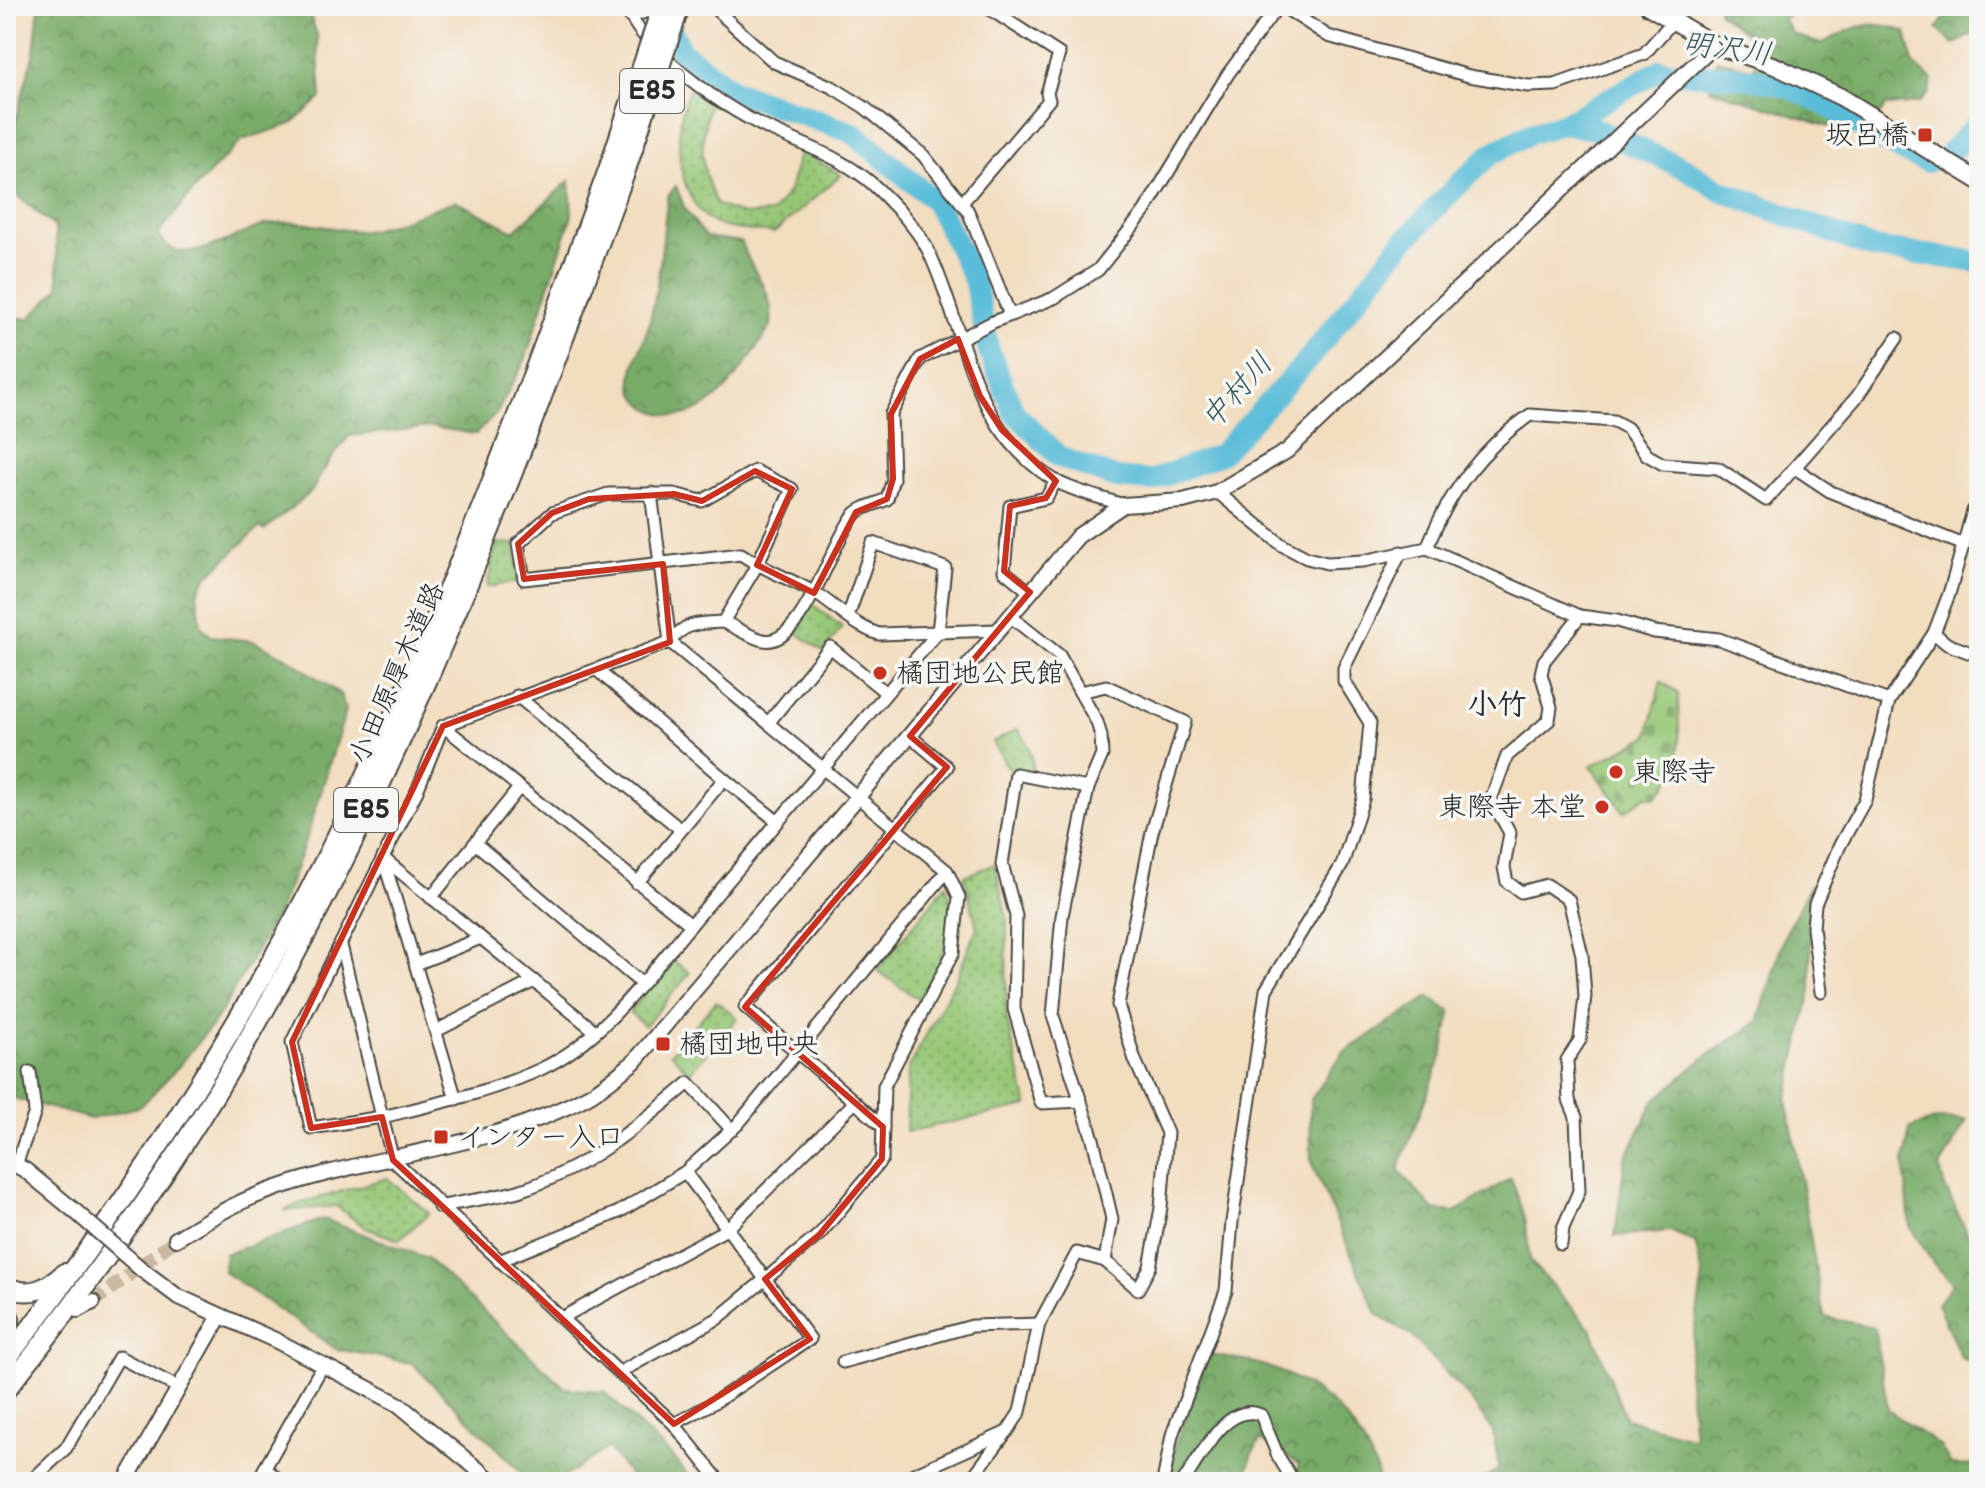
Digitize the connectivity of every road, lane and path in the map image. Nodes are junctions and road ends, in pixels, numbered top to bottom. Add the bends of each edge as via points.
1 (663, 6) edge
2 (680, 6) edge
3 (712, 6) edge
4 (985, 6) edge
5 (1280, 6) edge
6 (1648, 6) edge
7 (629, 12) edge
8 (1673, 21) junction
9 (1715, 45) junction
10 (616, 172) junction
11 (1979, 181) edge
12 (962, 203) junction
13 (1010, 315) junction
14 (1897, 338) dead end
15 (958, 339) junction
16 (1795, 468) junction
17 (1056, 481) junction
18 (1217, 492) junction
19 (651, 493) junction
20 (1979, 504) edge
21 (1123, 505) junction
22 (1964, 545) junction
23 (1427, 548) junction
24 (1401, 552) junction
25 (663, 564) junction
26 (757, 565) junction
27 (1030, 592) junction
28 (814, 593) junction
29 (1010, 616) junction
30 (1580, 616) junction
31 (848, 617) junction
32 (723, 622) junction
33 (998, 630) junction
34 (938, 632) junction
35 (1934, 633) junction
36 (670, 642) junction
37 (1979, 656) edge
38 (597, 670) junction
39 (885, 692) junction
40 (1080, 692) junction
41 (517, 696) junction
42 (1889, 701) junction
43 (769, 722) junction
44 (443, 726) junction
45 (910, 736) junction
46 (822, 766) junction
47 (724, 779) junction
48 (519, 788) junction
49 (1088, 788) junction
50 (858, 798) junction
51 (777, 821) junction
52 (896, 828) junction
53 (680, 829) junction
54 (475, 843) junction
55 (383, 858) junction
56 (947, 871) junction
57 (637, 883) junction
58 (431, 898) junction
59 (691, 925) junction
60 (481, 938) junction
61 (341, 945) junction
62 (416, 964) junction
63 (534, 981) junction
64 (642, 984) junction
65 (1821, 992) dead end
66 (436, 1031) junction
67 (595, 1031) junction
68 (797, 1051) junction
69 (30, 1072) dead end
70 (456, 1099) junction
71 (1081, 1101) junction
72 (855, 1102) junction
73 (382, 1117) junction
74 (883, 1127) junction
75 (732, 1130) junction
76 (393, 1160) junction
77 (11, 1163) edge
78 (685, 1172) junction
79 (439, 1207) junction
80 (727, 1229) junction
81 (176, 1239) tunnel mouth
82 (1561, 1244) dead end
83 (94, 1246) junction
84 (499, 1261) junction
85 (1105, 1261) junction
86 (765, 1279) junction
87 (6, 1286) edge
88 (93, 1302) tunnel mouth
89 (6, 1309) edge
90 (78, 1310) dead end
91 (220, 1316) junction
92 (563, 1317) junction
93 (1039, 1324) junction
94 (6, 1344) edge
95 (6, 1360) edge
96 (843, 1362) dead end
97 (323, 1365) junction
98 (620, 1372) junction
99 (179, 1388) junction
100 (6, 1390) edge
101 (674, 1424) junction
102 (1007, 1432) junction
103 (265, 1468) junction
104 (30, 1482) edge
105 (125, 1482) edge
106 (257, 1482) edge
107 (281, 1482) edge
108 (493, 1482) edge
109 (720, 1482) edge
110 (896, 1482) edge
111 (969, 1482) edge
112 (1163, 1482) edge
113 (1183, 1482) edge
114 (1294, 1482) edge

1 - 7 street
1 - 10 highway, 小田原厚木道路 / E85, bridge
2 - 10 highway, 小田原厚木道路 / E85, bridge
3 - 12 street via 774,62 864,107 923,155
4 - 12 street via 1059,54 1049,100
5 - 8 street via 1328,36 1469,76 1528,86 1555,85 1644,54
5 - 13 street via 1228,74 1144,212 1098,270 1054,298
6 - 8 main road
7 - 15 street via 646,38 688,79 762,125 843,161 875,186 927,248
8 - 9 main road
9 - 11 main road via 1841,97
9 - 18 street via 1311,431 1262,469
10 - 83 highway, 小田原厚木道路 / E85 via 459,558 337,832 227,1038
10 - 100 highway, 小田原厚木道路 / E85 via 474,569 353,838 306,931 177,1154
12 - 13 street
13 - 15 street
14 - 16 street via 1856,398
15 - 17 street via 980,396 1002,430
15 - 28 street via 920,359 891,414 893,479 887,499 856,512 836,541
16 - 22 street via 1831,492
16 - 23 street via 1766,500 1718,468 1663,464 1614,421 1530,415 1471,466 1440,515
17 - 21 street
17 - 27 street via 1046,498 1010,506 1004,571
18 - 21 street via 1183,501
18 - 24 street via 1282,545 1307,558 1363,561
19 - 25 street
19 - 25 street via 608,494 552,513 518,544 524,579
19 - 26 street via 702,501 755,471 792,489
20 - 22 street
21 - 27 street via 1078,536
22 - 35 street
23 - 24 street
23 - 30 street
24 - 112 street via 1344,668 1344,681 1370,723 1363,799 1342,865 1266,990 1226,1291 1172,1435
25 - 26 street via 741,554
25 - 36 street
26 - 28 street
26 - 32 street
27 - 29 street
28 - 31 street
28 - 32 street via 782,638 764,641
29 - 33 street
29 - 40 street via 1059,655
30 - 42 street via 1719,639
30 - 82 street via 1544,661 1541,674 1551,707 1549,720 1507,756 1491,799 1510,833 1507,882 1521,892 1547,885 1569,900 1582,955 1580,1040 1567,1060 1579,1191
31 - 34 street via 879,634
31 - 34 street via 873,543 945,568
32 - 36 street via 693,623
33 - 34 street
33 - 45 street
34 - 39 street
35 - 37 street
35 - 42 street
36 - 38 street
36 - 43 street
38 - 41 street
38 - 47 street
39 - 43 street via 830,647
39 - 46 street
40 - 49 street via 1101,736 1102,755
40 - 85 street via 1106,686 1185,722 1152,832 1118,1005 1167,1133 1161,1208 1150,1267 1138,1289
41 - 44 street
41 - 53 street
42 - 65 street via 1865,800 1815,904
43 - 46 street
44 - 48 street
44 - 55 street
45 - 50 street
45 - 52 street via 947,767
46 - 50 street
46 - 51 street
47 - 51 street
47 - 53 street
48 - 54 street
48 - 57 street
49 - 71 street via 1062,916 1053,1016
49 - 71 street via 1016,774 1002,864 1016,916 1014,1009 1041,1103
50 - 52 street
50 - 76 street via 634,1062 592,1094 551,1114
51 - 59 street
52 - 56 street
52 - 68 street via 745,1007
53 - 57 street
54 - 58 street
54 - 64 street
55 - 58 street
55 - 61 street
55 - 62 street
56 - 68 street
56 - 74 street via 959,897 953,953 884,1086
57 - 59 street
58 - 60 street
59 - 64 street
60 - 62 street
60 - 63 street
61 - 73 street
61 - 73 street via 292,1042 311,1128
62 - 66 street
63 - 66 street
63 - 67 street
64 - 67 street
66 - 70 street
67 - 70 street via 542,1068
68 - 72 street
68 - 75 street
69 - 77 street via 35,1112
70 - 73 street
71 - 85 street via 1112,1219
72 - 74 street
72 - 80 street
73 - 76 street
74 - 86 street via 882,1159 820,1234
75 - 78 street
75 - 79 street via 689,1083 622,1140 566,1170 518,1191
76 - 79 street
76 - 81 street via 328,1172 260,1193
77 - 91 street, bridge via 177,1296
78 - 80 street
78 - 84 street via 619,1212
79 - 84 street
80 - 86 street
80 - 92 street
83 - 87 highway via 42,1290
83 - 95 highway, 小田原厚木道路 / E85
84 - 92 street
85 - 93 street via 1077,1253
86 - 98 street via 717,1319
86 - 101 street via 810,1339
88 - 90 street
89 - 94 highway
91 - 97 street
91 - 99 street
92 - 98 street
93 - 96 street via 972,1326
93 - 102 street via 1020,1412
97 - 103 street
97 - 108 street via 421,1420
98 - 101 street
99 - 104 street via 119,1357 66,1448
99 - 105 street
101 - 109 street
102 - 110 street
102 - 111 street
103 - 106 street
103 - 107 street
113 - 114 street via 1227,1422 1250,1410 1261,1415

